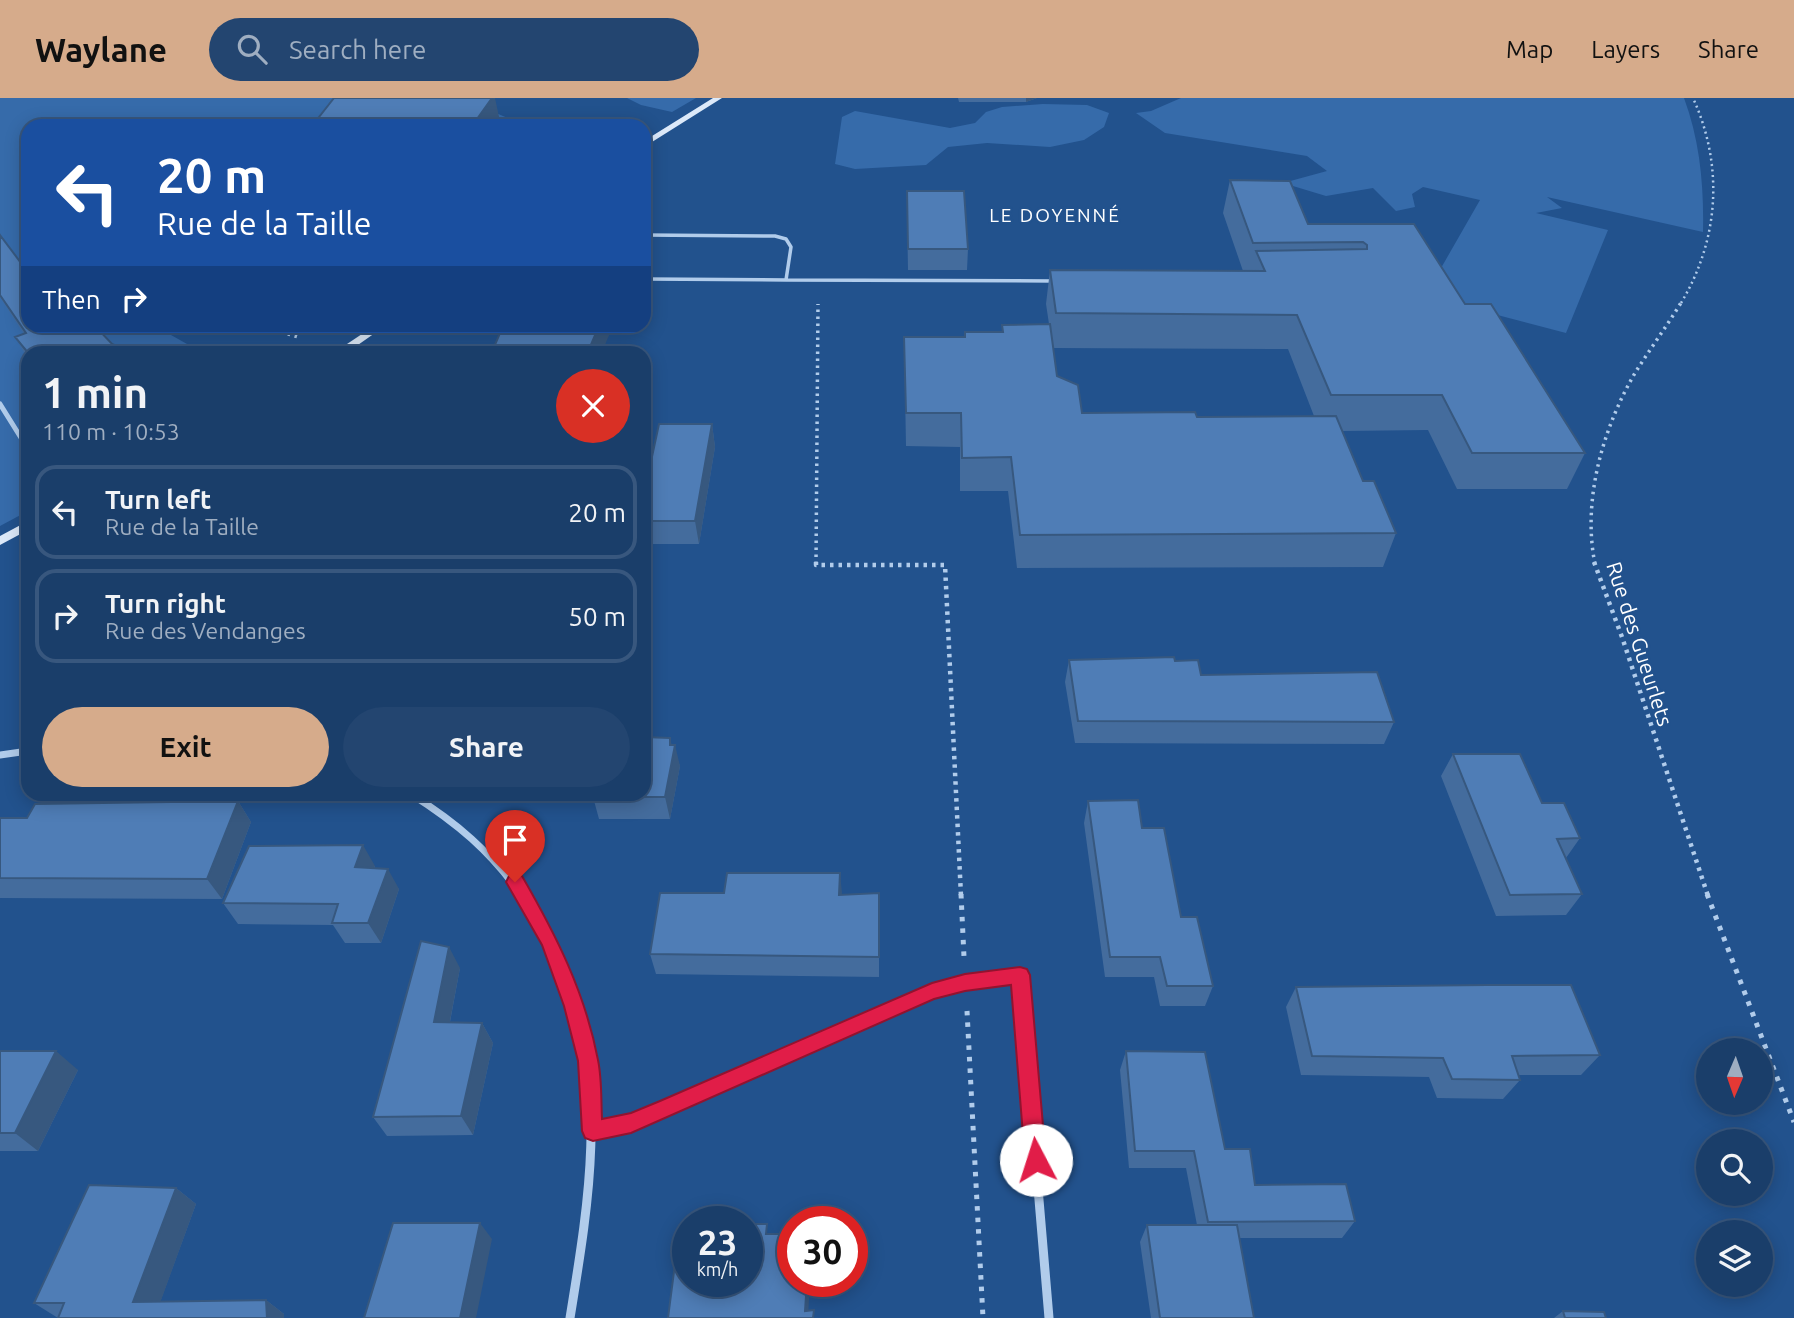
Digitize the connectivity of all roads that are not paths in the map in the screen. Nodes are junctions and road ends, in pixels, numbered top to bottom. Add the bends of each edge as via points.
1 (718, 98) edge
2 (651, 141) edge
3 (651, 236) edge
4 (651, 279) edge
5 (786, 280) junction
6 (1054, 281) edge
7 (370, 333) edge
8 (350, 346) edge
9 (0, 404) edge
10 (21, 438) edge
11 (21, 529) edge
12 (0, 541) edge
13 (21, 752) edge
14 (0, 755) edge
15 (421, 801) edge
16 (593, 1131) junction
17 (570, 1318) edge
18 (1049, 1318) edge

1 - 2 street
3 - 5 lane via 786,239 791,247
4 - 5 lane
5 - 6 lane
7 - 8 street
9 - 10 street
11 - 12 street
13 - 14 street
15 - 16 street via 472,835 515,882 550,943 574,1006 588,1061
16 - 17 street via 588,1212
16 - 18 street via 643,1118 909,1001 965,983 1020,975

